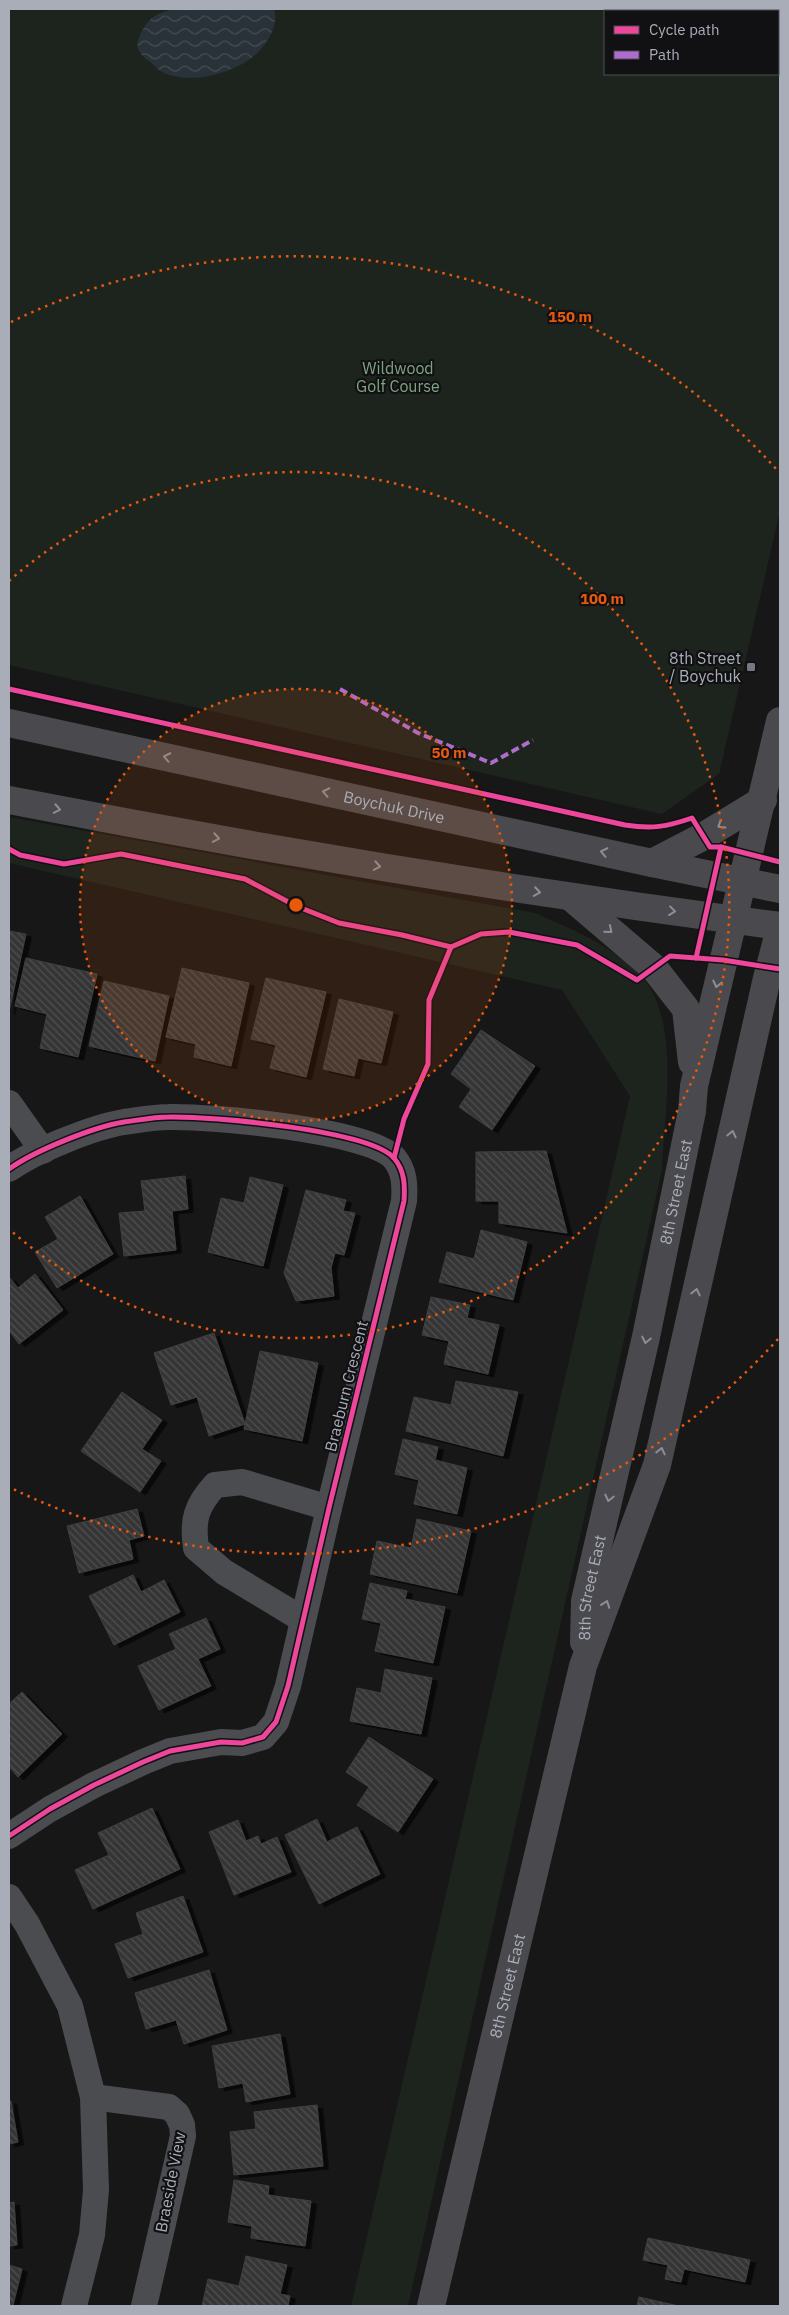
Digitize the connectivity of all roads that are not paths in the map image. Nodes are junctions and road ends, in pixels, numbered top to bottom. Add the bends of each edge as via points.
1 (780, 721) edge
2 (9, 723) edge
3 (9, 800) edge
4 (763, 800) junction
5 (652, 863) junction
6 (743, 882) junction
7 (780, 889) edge
8 (572, 898) junction
9 (732, 919) junction
10 (780, 928) edge
11 (694, 1086) junction
12 (9, 1103) edge
13 (43, 1151) junction
14 (9, 1169) edge
15 (329, 1508) junction
16 (302, 1619) junction
17 (583, 1666) junction
18 (9, 1836) edge
19 (9, 1896) edge
20 (93, 2097) junction
21 (74, 2306) edge
22 (144, 2306) edge
23 (431, 2306) edge

1 - 4 main road, 8th Street East
5 -> 2 main road, Boychuk Drive
3 -> 8 main road
4 -> 5 main road
4 - 6 main road, 8th Street East
5 - 6 main road, Boychuk Drive
6 - 7 main road, Boychuk Drive
6 - 9 main road, 8th Street East
8 -> 9 main road
8 -> 11 main road via 654,968 686,1009
9 - 10 main road
9 -> 11 main road, 8th Street East
17 -> 10 main road, 8th Street East via 657,1465
11 -> 17 main road, 8th Street East via 692,1111 646,1337 585,1601
12 - 13 street
13 - 14 street, Braeburn Crescent
13 - 15 street, Braeburn Crescent via 122,1122 169,1117 267,1123 372,1144 394,1158 405,1178 404,1201
15 - 16 street, Braeburn Crescent
15 - 16 street via 242,1482 215,1485 201,1501 193,1529 196,1548 224,1572
16 - 18 street, Braeburn Crescent via 288,1686 276,1722 263,1738 170,1751 94,1785
17 - 23 main road, 8th Street East
19 - 20 street via 70,2006
20 - 21 street via 96,2190 92,2236
20 - 22 street, Braeside View via 169,2107 182,2125 183,2136

